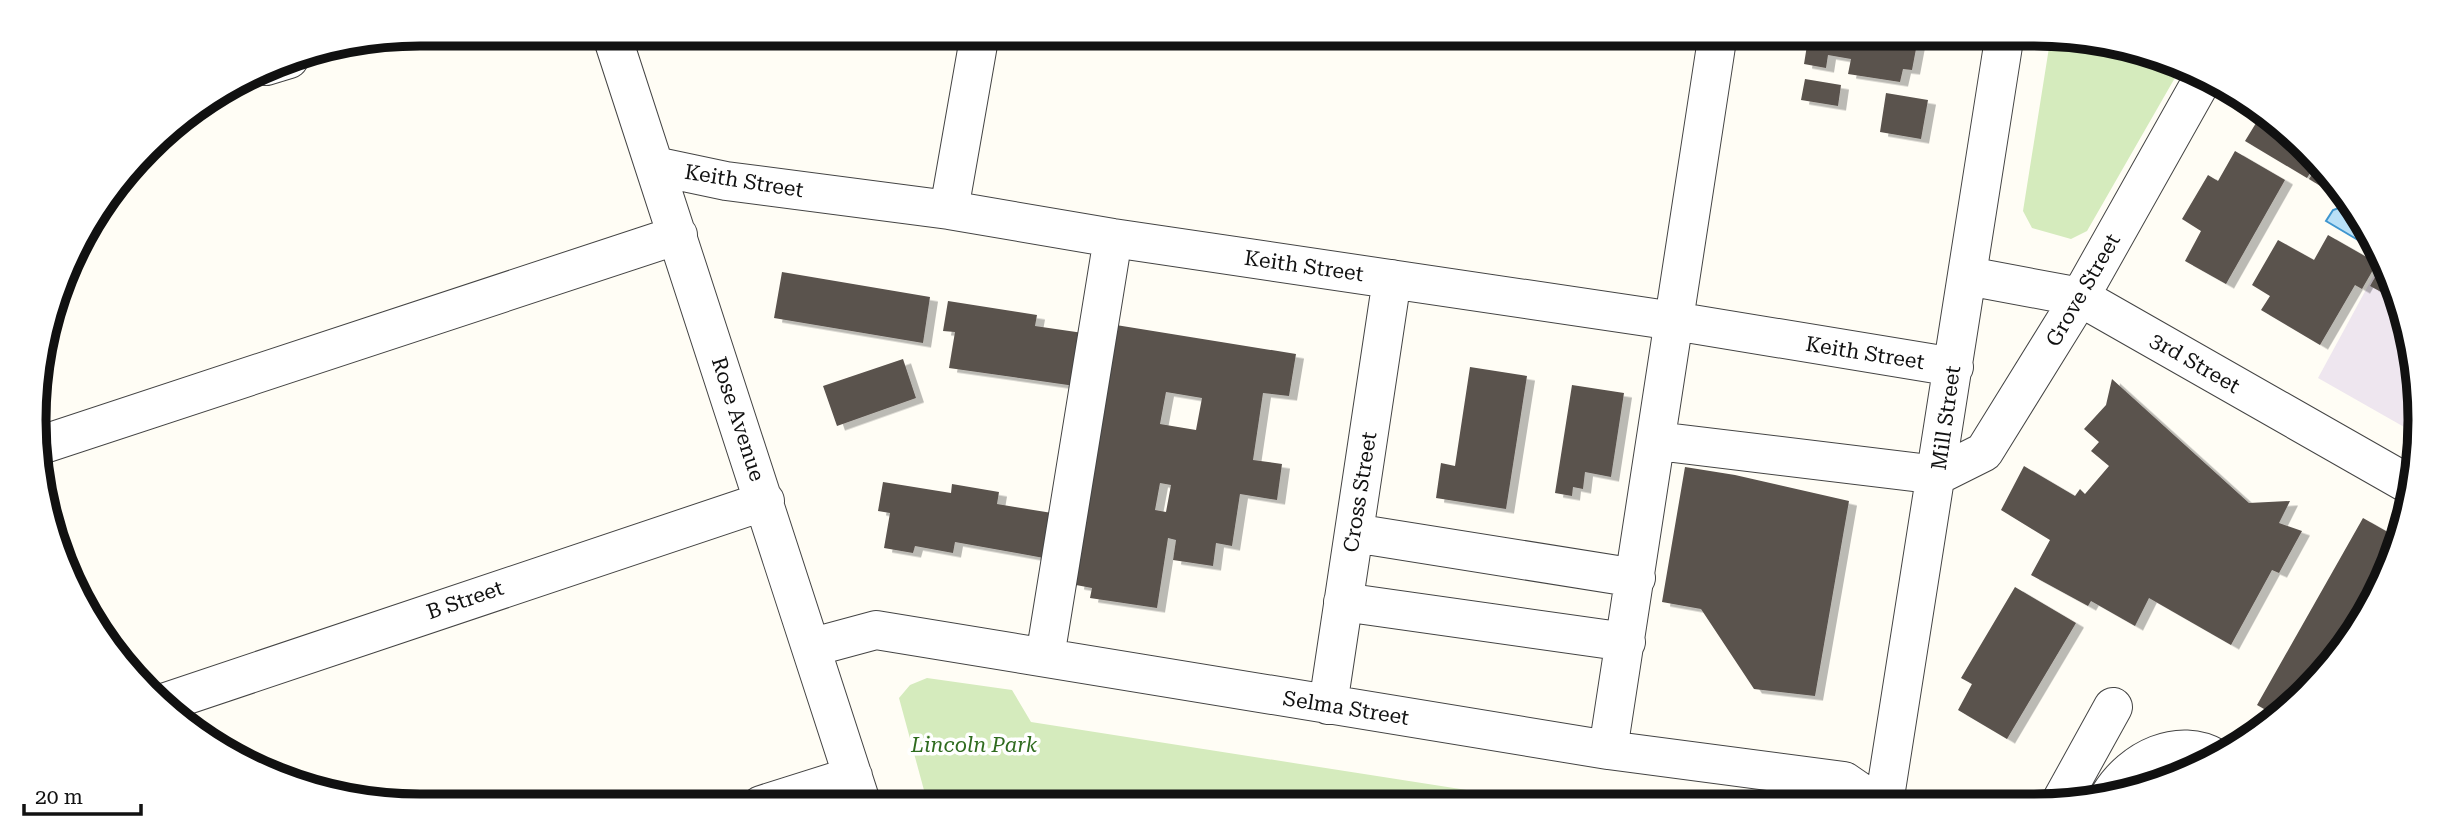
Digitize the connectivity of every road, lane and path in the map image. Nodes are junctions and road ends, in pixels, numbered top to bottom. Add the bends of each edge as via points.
1 (615, 46) edge
2 (978, 46) edge
3 (1716, 46) edge
4 (2003, 46) edge
5 (2200, 84) edge
6 (655, 166) junction
7 (949, 210) junction
8 (678, 235) junction
9 (1113, 238) junction
10 (1968, 276) junction
11 (1392, 279) junction
12 (2080, 297) junction
13 (1674, 321) junction
14 (1954, 367) junction
15 (1657, 441) junction
16 (46, 443) edge
17 (1938, 475) junction
18 (2403, 481) edge
19 (765, 501) junction
20 (1354, 533) junction
21 (1636, 578) junction
22 (1343, 602) junction
23 (1626, 642) junction
24 (813, 647) junction
25 (1045, 657) junction
26 (172, 700) edge
27 (1328, 705) junction
28 (2113, 707) dead end
29 (1608, 750) junction
30 (2205, 752) edge
31 (2119, 783) edge
32 (858, 790) edge
33 (2066, 792) edge
34 (832, 794) edge
35 (1863, 794) edge
36 (1885, 794) edge

1 - 6 street, Rose Avenue
2 - 7 street
3 - 13 street
4 - 10 street, Mill Street
5 - 12 street, Grove Street
6 - 7 street, Keith Street via 726,181
6 - 8 street, Rose Avenue
7 - 9 street, Keith Street
8 - 16 street
8 - 19 street, Rose Avenue
9 - 11 street, Keith Street
9 - 25 street
10 - 12 street, 3rd Street
10 - 14 street, Mill Street
11 - 13 street, Keith Street
11 - 20 street, Cross Street
12 - 17 street, Grove Street via 1984,452
12 - 18 street, 3rd Street
13 - 14 street, Keith Street
13 - 15 street
14 - 17 street, Mill Street
15 - 17 street
15 - 21 street
17 - 36 street, Mill Street
19 - 24 street, Rose Avenue
19 - 26 street, B Street
20 - 21 street
20 - 22 street, Cross Street
21 - 23 street
22 - 23 street
22 - 27 street, Cross Street
23 - 29 street
24 - 25 street, Selma Street via 876,630
24 - 32 street, Rose Avenue
25 - 27 street, Selma Street
27 - 29 street, Selma Street
28 - 33 street
29 - 35 street, Selma Street via 1844,781
30 - 31 street via 2194,747 2169,751 2141,764
32 - 34 street

